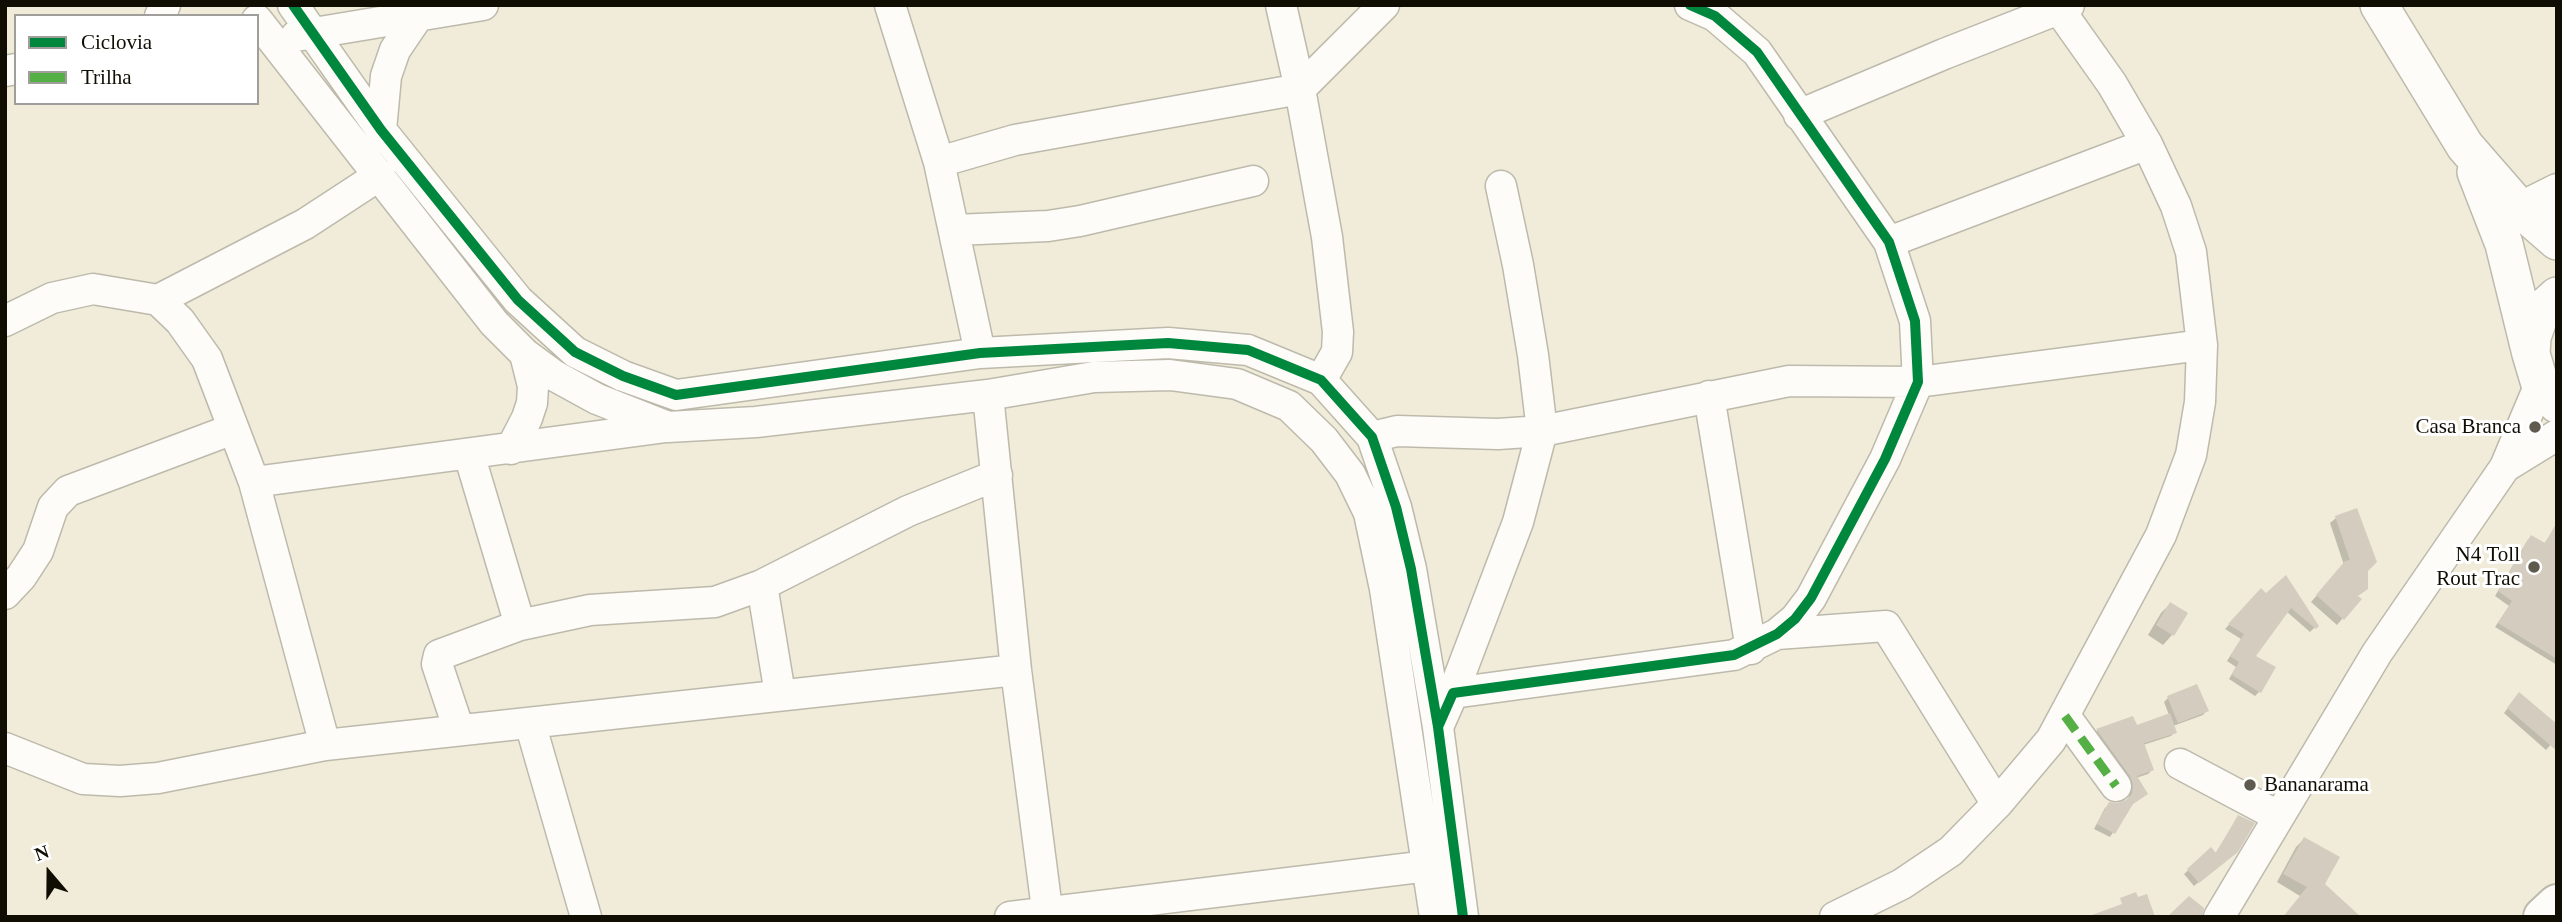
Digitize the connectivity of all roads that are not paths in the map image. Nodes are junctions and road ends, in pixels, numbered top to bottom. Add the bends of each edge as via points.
1 (293, 5) edge
2 (483, 5) edge
3 (890, 5) edge
4 (1281, 5) edge
5 (1384, 5) edge
6 (1690, 5) edge
7 (2379, 5) edge
8 (2061, 6) edge
9 (418, 16) junction
10 (260, 29) edge
11 (314, 34) junction
12 (1300, 89) junction
13 (1799, 115) junction
14 (380, 130) junction
15 (2147, 144) junction
16 (2465, 146) junction
17 (939, 162) junction
18 (380, 175) junction
19 (1253, 181) dead end
20 (1501, 186) dead end
21 (2557, 189) edge
22 (2519, 208) junction
23 (2557, 219) edge
24 (955, 230) junction
25 (2557, 241) edge
26 (1889, 242) junction
27 (2504, 244) junction
28 (2557, 296) edge
29 (159, 300) junction
30 (5, 321) edge
31 (2202, 345) junction
32 (980, 353) junction
33 (525, 354) junction
34 (1321, 380) junction
35 (2543, 381) edge
36 (1918, 382) junction
37 (988, 395) junction
38 (1709, 396) junction
39 (668, 427) junction
40 (233, 429) junction
41 (1542, 431) junction
42 (2557, 435) edge
43 (1372, 437) junction
44 (512, 449) junction
45 (469, 454) junction
46 (2505, 467) junction
47 (997, 475) junction
48 (254, 482) junction
49 (762, 585) junction
50 (5, 594) edge
51 (520, 625) junction
52 (1777, 634) junction
53 (1751, 649) junction
54 (1016, 670) junction
55 (1452, 693) junction
56 (780, 694) junction
57 (2065, 716) junction
58 (530, 723) junction
59 (1438, 727) junction
60 (458, 730) junction
61 (325, 746) junction
62 (5, 748) edge
63 (2180, 764) dead end
64 (2116, 786) dead end
65 (1997, 804) junction
66 (2278, 816) junction
67 (1428, 866) junction
68 (2557, 904) edge
69 (1869, 909) edge
70 (1048, 915) edge
71 (586, 917) edge
72 (1010, 917) edge
73 (1435, 917) edge
74 (1463, 917) edge
75 (1835, 917) edge
76 (2219, 917) edge
77 (2543, 917) edge

1 - 11 street
2 - 9 street
3 - 17 street
4 - 12 street
5 - 12 street
6 - 13 street via 1715,16 1757,52
7 - 16 main road
8 - 13 street
8 - 15 street
9 - 11 street
9 - 14 street via 395,50 386,76
10 - 11 street
10 - 18 street
11 - 14 street
12 - 17 street via 1015,140
12 - 34 street via 1327,237 1338,332 1337,352
13 - 26 street
14 - 32 street via 519,300 575,352 623,376 676,395
15 - 26 street
15 - 31 street via 2191,252
16 - 22 main road
16 - 27 main road
17 - 24 street
18 - 29 street via 305,224
18 - 33 street via 494,323
19 - 24 street via 1080,222
20 - 41 street via 1518,265
21 - 22 street
22 - 23 highway
22 - 25 main road
22 - 27 street
24 - 32 street
26 - 36 street via 1915,321
27 - 35 main road
28 - 35 main road via 2547,305 2532,337
29 - 30 street via 93,289 51,298
29 - 40 street via 207,359
31 - 36 street
31 - 57 street via 2200,402 2191,455 2161,535
32 - 34 street via 1182,344 1248,350
33 - 39 street via 597,399
33 - 44 street via 532,403
34 - 43 street
35 - 46 street
36 - 38 street via 1789,381
36 - 52 street via 1885,459 1811,598
37 - 39 street via 756,422
37 - 47 street
37 - 67 street via 1094,377 1170,375 1237,384 1289,406 1324,440 1350,474 1369,513
38 - 41 street
38 - 53 street
39 - 44 street
40 - 48 street
40 - 50 street via 68,491 52,508 38,551
41 - 43 street via 1397,431
41 - 55 street via 1518,522
42 - 46 street
43 - 59 street via 1396,507
44 - 45 street
45 - 48 street
45 - 51 street
46 - 66 street via 2377,653
47 - 49 street via 908,512
47 - 54 street
48 - 61 street
49 - 51 street via 704,603 590,610
49 - 56 street
51 - 60 street via 439,655 437,664
52 - 53 street
52 - 65 street via 1886,626
53 - 55 street
54 - 56 street
54 - 70 street
55 - 59 street
56 - 58 street
57 - 64 street
57 - 65 street via 2051,740
58 - 60 street
58 - 71 street
59 - 74 street
60 - 61 street
61 - 62 street via 120,781 83,779
63 - 66 street
65 - 69 street via 1951,851
66 - 76 street
67 - 70 street
67 - 73 street
68 - 77 highway
69 - 75 street
70 - 72 street

